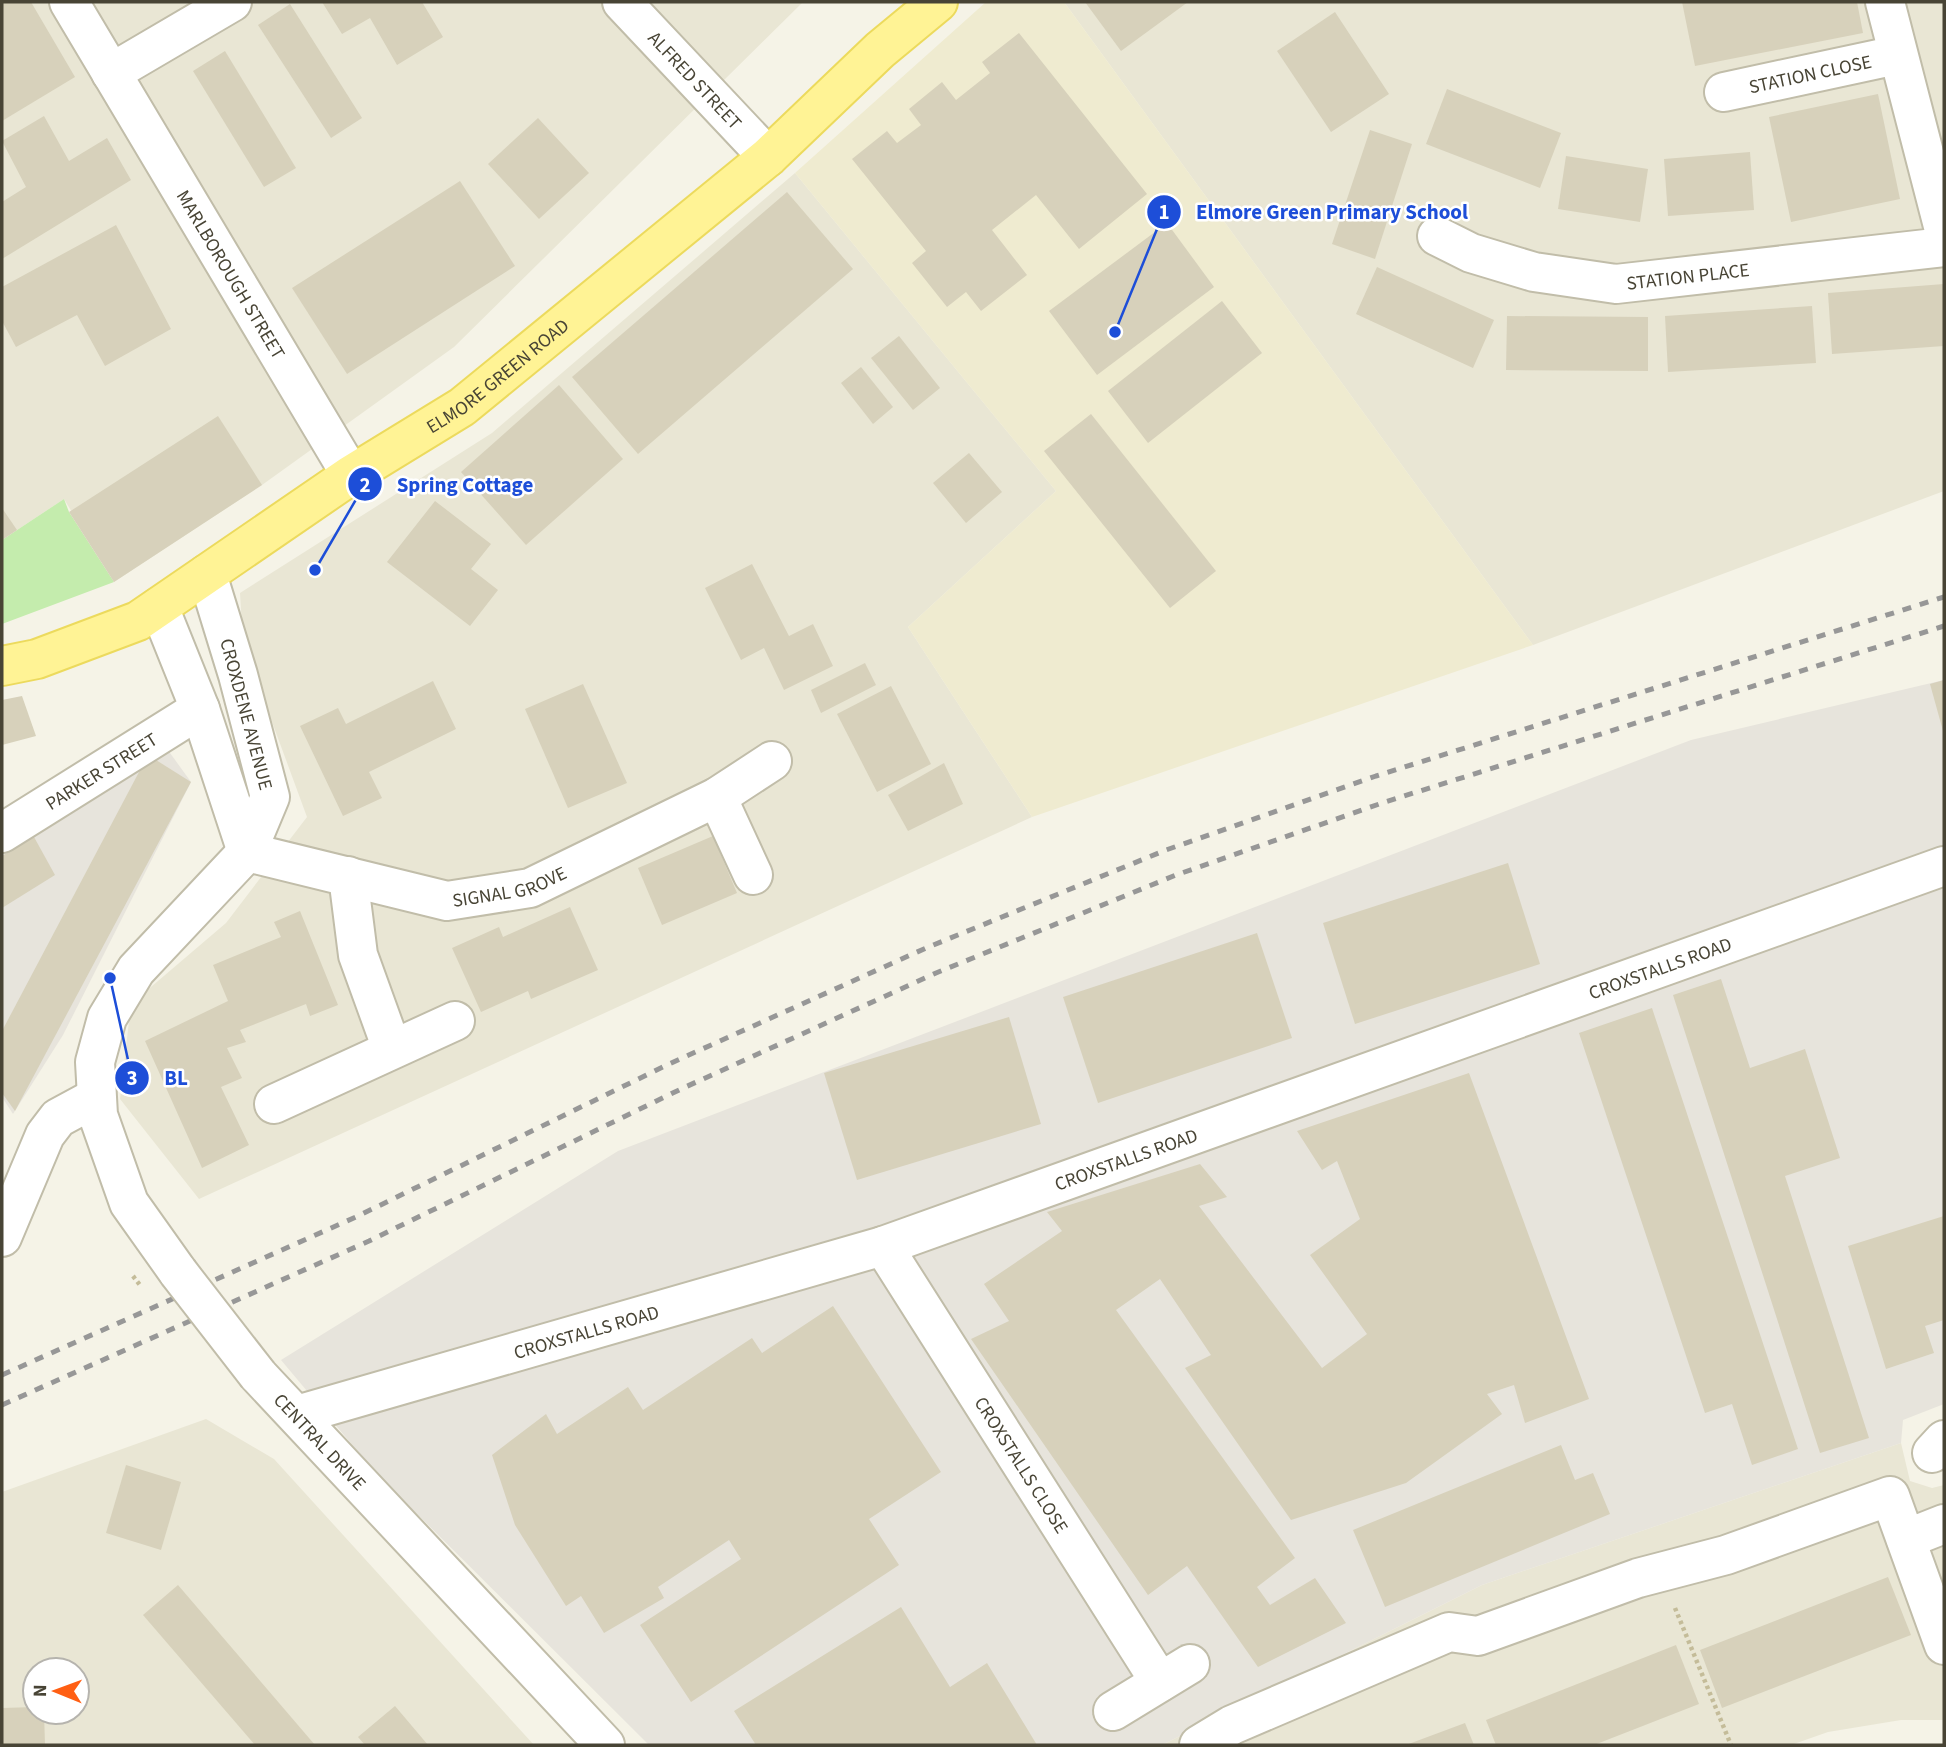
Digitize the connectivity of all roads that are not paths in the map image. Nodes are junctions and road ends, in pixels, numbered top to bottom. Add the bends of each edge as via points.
1 (69, 2) edge
2 (232, 2) edge
3 (622, 2) edge
4 (938, 2) edge
5 (1885, 2) edge
6 (1897, 55) junction
7 (111, 73) junction
8 (1724, 92) dead end
9 (768, 157) junction
10 (1944, 230) edge
11 (1437, 236) dead end
12 (1944, 247) edge
13 (351, 475) junction
14 (207, 574) junction
15 (159, 607) junction
16 (2, 666) edge
17 (200, 709) junction
18 (772, 761) dead end
19 (717, 797) junction
20 (2, 834) edge
21 (247, 852) junction
22 (1944, 866) edge
23 (753, 875) dead end
24 (348, 876) junction
25 (454, 1021) dead end
26 (392, 1049) junction
27 (95, 1098) junction
28 (274, 1104) dead end
29 (2, 1237) edge
30 (883, 1246) junction
31 (297, 1415) junction
32 (1944, 1524) edge
33 (1906, 1539) junction
34 (1944, 1645) edge
35 (1113, 1711) dead end
36 (1219, 1740) edge
37 (605, 1745) edge

1 - 7 street, MARLBOROUGH STREET
2 - 7 street
3 - 9 street, ALFRED STREET
4 - 9 main road, ELMORE GREEN ROAD via 880,50
5 - 6 street, STATION CLOSE
6 - 8 street, STATION CLOSE
6 - 10 street, STATION CLOSE
7 - 13 street, MARLBOROUGH STREET
9 - 13 main road, ELMORE GREEN ROAD via 462,407
11 - 12 street, STATION PLACE via 1471,253 1534,272 1616,284
13 - 14 main road, ELMORE GREEN ROAD
14 - 15 main road, ELMORE GREEN ROAD
14 - 21 street, CROXDENE AVENUE via 270,797
15 - 16 main road, ELMORE GREEN ROAD via 138,621 37,660
15 - 17 street, CROXDENE AVENUE
17 - 20 street, PARKER STREET
17 - 21 street, CROXDENE AVENUE
18 - 19 street, SIGNAL GROVE
19 - 23 street
19 - 24 street, SIGNAL GROVE via 530,888 447,901
21 - 24 street, SIGNAL GROVE
21 - 27 street, CROXDENE AVENUE via 136,970 107,1018 95,1062
22 - 30 street, CROXSTALLS ROAD
24 - 26 street via 358,955
25 - 26 street
26 - 28 street
27 - 29 street via 58,1118 45,1135
27 - 31 street, CENTRAL DRIVE, bridge via 129,1203 258,1375
30 - 31 street, CROXSTALLS ROAD
30 - 35 street, CROXSTALLS CLOSE via 1175,1673
31 - 37 street, CENTRAL DRIVE
32 - 33 street
33 - 34 street
33 - 36 street via 1890,1496 1478,1636 1448,1632

